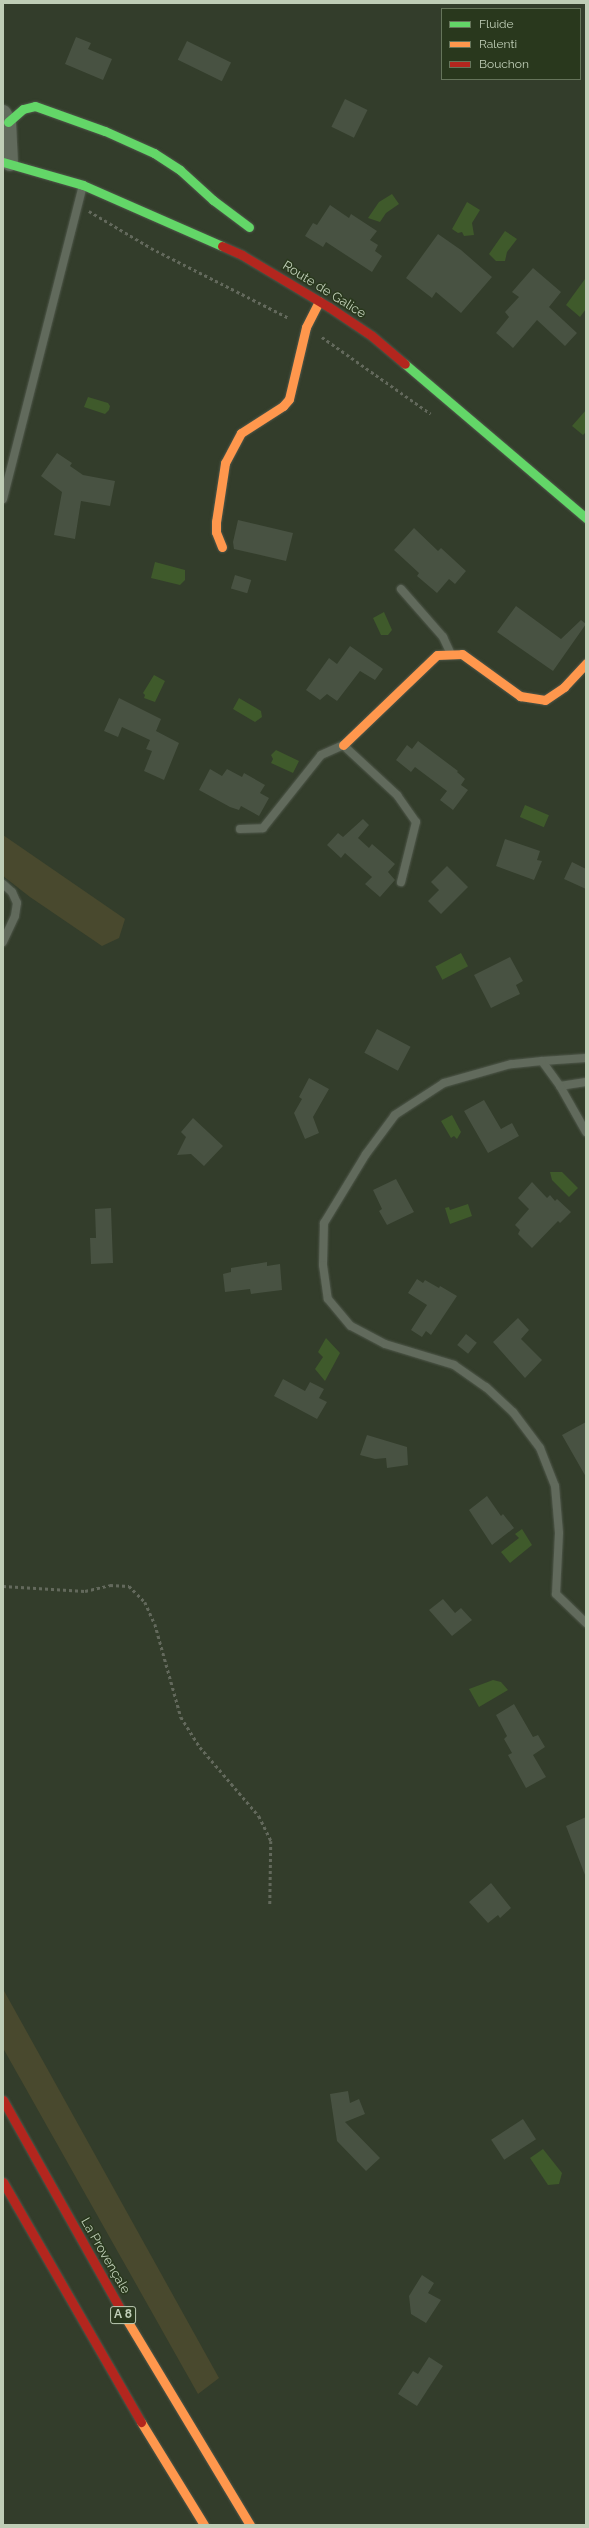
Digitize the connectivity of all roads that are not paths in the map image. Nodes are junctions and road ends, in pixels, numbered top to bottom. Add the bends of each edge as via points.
1 (6, 118) edge
2 (7, 163) edge
3 (83, 185) junction
4 (249, 227) dead end
5 (319, 301) junction
6 (3, 499) edge
7 (586, 518) edge
8 (222, 547) dead end
9 (400, 589) dead end
10 (451, 654) junction
11 (586, 663) edge
12 (343, 745) junction
13 (240, 829) dead end
14 (401, 882) dead end
15 (3, 884) edge
16 (3, 942) edge
17 (586, 1058) edge
18 (542, 1061) junction
19 (586, 1082) edge
20 (560, 1086) junction
21 (586, 1132) edge
22 (586, 1623) edge
23 (3, 2100) edge
24 (3, 2182) edge
25 (204, 2525) edge
26 (250, 2525) edge

1 - 2 street
1 - 4 main road via 35,106 105,130 154,153 180,170 213,200
2 - 3 main road, Route de Galice
3 - 5 main road, Route de Galice via 242,255
3 - 6 lane
5 - 7 main road, Route de Galice via 372,336
5 - 8 main road via 306,327 289,399 283,406 241,433 230,451 216,522 216,532
9 - 10 lane via 443,637
10 - 11 main road via 462,654 520,696 545,700 564,687
10 - 12 main road via 437,655
12 - 13 lane via 321,755 263,828
12 - 14 lane via 397,795 416,822
15 - 16 lane via 12,892 17,903 15,916
17 - 18 lane
18 - 20 lane
18 - 22 lane via 511,1064 444,1082 395,1115 366,1154 324,1223 323,1265 328,1299 351,1326 385,1344 454,1365 486,1387 513,1412 540,1448 555,1486 559,1533 556,1594
19 - 20 lane
20 - 21 lane
23 - 26 main road, La Provençale / A 8 via 139,2342
24 - 25 main road via 110,2370

